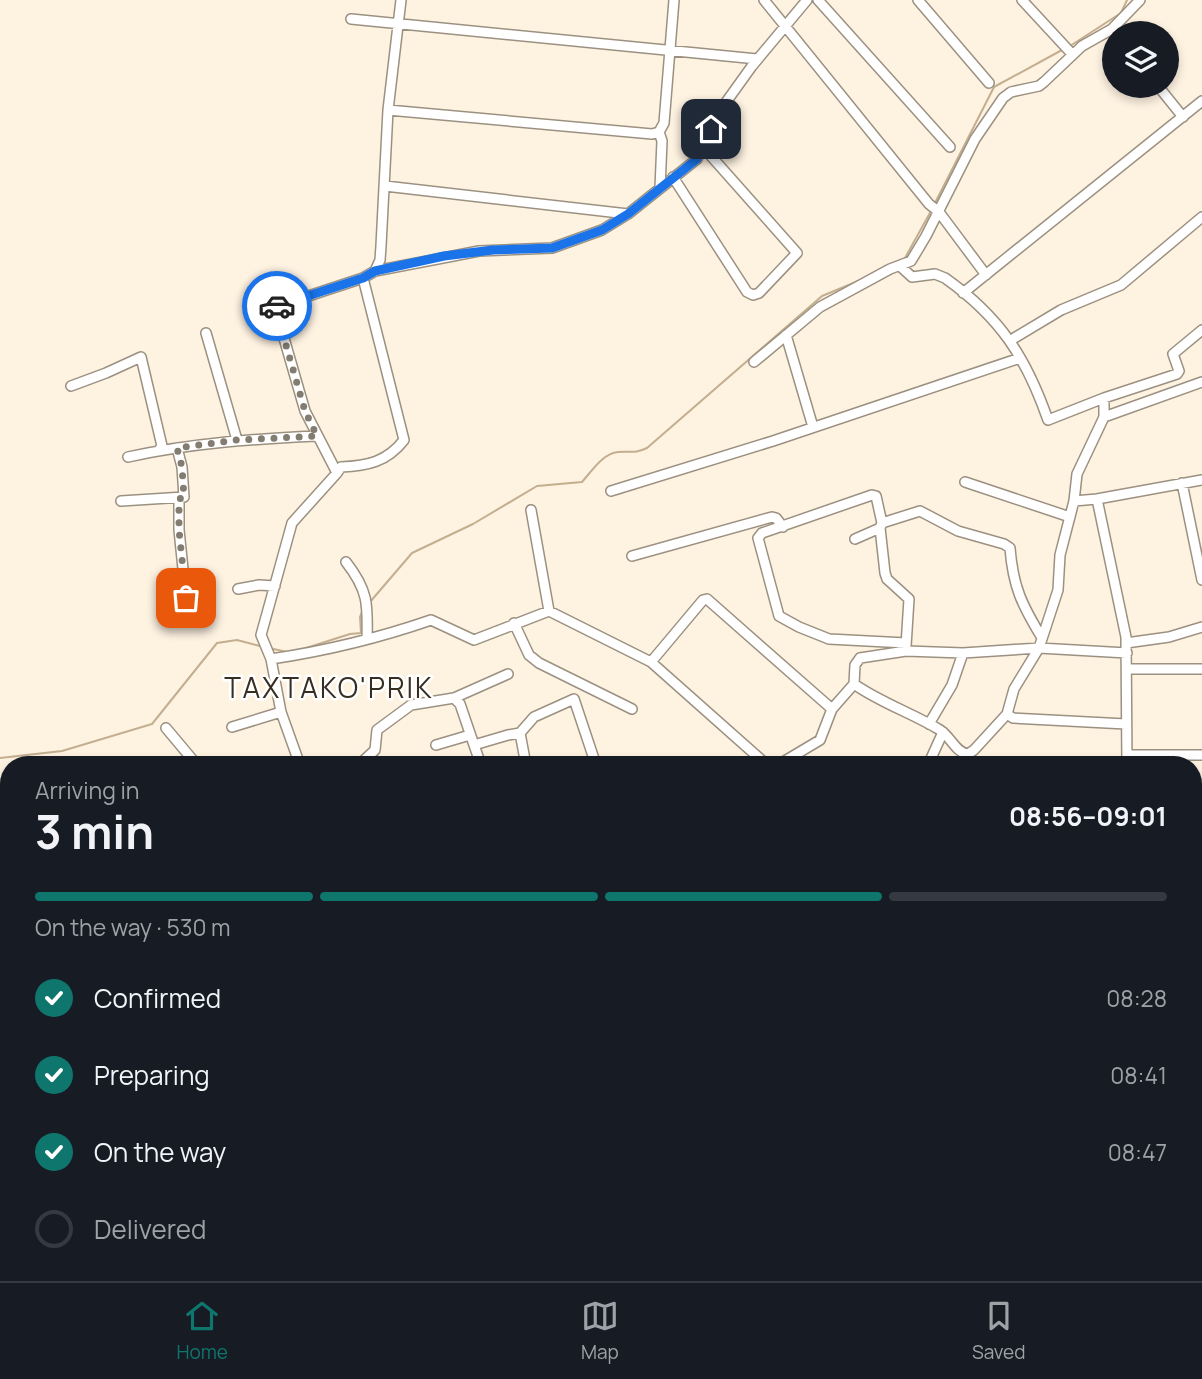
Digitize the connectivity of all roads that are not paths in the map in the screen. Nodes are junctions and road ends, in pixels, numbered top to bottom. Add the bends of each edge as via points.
1 (401, 0) edge
2 (674, 0) edge
3 (764, 0) edge
4 (807, 0) edge
5 (818, 0) edge
6 (918, 0) edge
7 (1022, 0) edge
8 (1140, 0) edge
9 (351, 19) dead end
10 (1122, 21) edge
11 (399, 24) junction
12 (785, 26) junction
13 (1102, 37) edge
14 (671, 50) junction
15 (1068, 50) junction
16 (757, 59) junction
17 (989, 83) dead end
18 (1168, 98) edge
19 (1202, 101) edge
20 (388, 110) junction
21 (1183, 117) junction
22 (659, 132) junction
23 (703, 147) junction
24 (950, 147) dead end
25 (673, 177) junction
26 (385, 186) junction
27 (660, 188) junction
28 (939, 212) junction
29 (628, 214) junction
30 (1202, 217) edge
31 (900, 266) junction
32 (375, 271) junction
33 (986, 275) junction
34 (363, 278) junction
35 (963, 293) junction
36 (1202, 330) edge
37 (206, 333) dead end
38 (786, 335) junction
39 (1011, 340) junction
40 (1020, 358) junction
41 (754, 362) dead end
42 (1202, 382) edge
43 (71, 386) dead end
44 (1104, 398) junction
45 (1104, 415) junction
46 (813, 428) junction
47 (317, 436) junction
48 (237, 440) junction
49 (177, 448) junction
50 (159, 450) junction
51 (128, 457) dead end
52 (337, 473) junction
53 (1202, 480) edge
54 (965, 482) dead end
55 (1182, 484) junction
56 (611, 491) dead end
57 (179, 499) junction
58 (1097, 499) junction
59 (121, 501) dead end
60 (1074, 501) junction
61 (530, 510) dead end
62 (1070, 517) junction
63 (881, 525) junction
64 (783, 527) junction
65 (855, 539) dead end
66 (632, 556) dead end
67 (346, 562) dead end
68 (1202, 580) edge
69 (275, 586) junction
70 (238, 589) dead end
71 (186, 598) dead end
72 (549, 611) junction
73 (514, 623) junction
74 (1202, 627) edge
75 (1042, 638) junction
76 (367, 639) junction
77 (906, 647) junction
78 (1039, 648) junction
79 (1126, 648) junction
80 (963, 653) junction
81 (270, 657) junction
82 (651, 662) junction
83 (1127, 668) junction
84 (1202, 669) edge
85 (508, 674) dead end
86 (854, 684) junction
87 (588, 688) junction
88 (454, 698) junction
89 (574, 699) junction
90 (632, 709) dead end
91 (832, 709) junction
92 (281, 712) junction
93 (1007, 714) junction
94 (929, 724) junction
95 (1126, 724) junction
96 (232, 727) dead end
97 (166, 728) dead end
98 (943, 732) junction
99 (520, 733) junction
100 (472, 740) junction
101 (436, 745) dead end
102 (189, 756) edge
103 (297, 756) edge
104 (373, 756) edge
105 (478, 756) edge
106 (525, 756) edge
107 (593, 756) edge
108 (757, 756) edge
109 (794, 756) edge
110 (932, 756) edge
111 (1127, 756) edge

1 - 11 street
2 - 14 street
3 - 12 street
4 - 12 street
5 - 24 street
6 - 17 street
7 - 15 street
8 - 10 street
9 - 11 street
11 - 14 street
11 - 20 street
12 - 16 street
12 - 28 street
13 - 15 street
14 - 16 street
14 - 22 street
15 - 28 street via 1039,86 1003,98 975,139
16 - 23 street via 719,112
18 - 21 street
19 - 21 street
20 - 22 street
20 - 26 street
21 - 33 street
22 - 27 street
23 - 25 street via 697,159
23 - 25 street via 797,253 759,293 747,292
25 - 27 street
26 - 29 street
26 - 32 street via 382,246
27 - 29 street
28 - 31 street via 911,261
28 - 33 street
29 - 32 street via 602,230 552,248 479,251
30 - 39 street via 1121,285 1061,310
31 - 35 street via 912,277 945,278
31 - 38 street via 820,307
32 - 34 street
33 - 35 street
34 - 47 street via 275,307 305,411
34 - 52 street via 404,440 386,458 369,466 341,467
35 - 39 street
36 - 44 street via 1173,354 1177,374
37 - 48 street
38 - 41 street
38 - 46 street
39 - 40 street
40 - 44 street via 1048,420
40 - 46 street
42 - 45 street
43 - 50 street via 141,357 162,446
44 - 45 street
45 - 60 street via 1077,474
46 - 56 street
47 - 48 street
47 - 52 street
48 - 49 street
49 - 50 street
49 - 57 street via 184,497
50 - 51 street
52 - 69 street via 292,523
53 - 55 street
54 - 62 street
55 - 58 street
55 - 68 street
57 - 59 street
57 - 71 street
58 - 60 street
58 - 79 street
60 - 62 street
61 - 72 street
62 - 75 street via 1060,555 1058,590
63 - 64 street via 876,496 872,495
63 - 65 street
63 - 75 street via 920,511 958,531 1010,548 1021,603
63 - 77 street via 887,579 909,599
64 - 66 street via 772,517
64 - 77 street via 758,538 779,616 829,639
67 - 76 street via 359,578 369,613
69 - 70 street
69 - 81 street via 261,635
72 - 73 street
72 - 82 street
73 - 76 street via 474,640 431,620
73 - 87 street via 529,654 539,663
74 - 79 street
75 - 78 street
76 - 81 street
77 - 80 street
77 - 86 street via 860,659 855,664
78 - 79 street
78 - 80 street
78 - 93 street via 1014,689
79 - 83 street
80 - 94 street via 952,685
81 - 92 street
82 - 91 street via 707,599
82 - 108 street
83 - 84 street
83 - 95 street
85 - 88 street
86 - 91 street
86 - 94 street
87 - 89 street
87 - 90 street
88 - 100 street
88 - 104 street via 411,705 377,730
89 - 99 street via 534,717
89 - 107 street
91 - 109 street via 820,740
92 - 96 street
92 - 103 street
93 - 95 street
93 - 98 street via 968,754
94 - 98 street
95 - 111 street
97 - 102 street
98 - 110 street
99 - 100 street
99 - 106 street
100 - 101 street
100 - 105 street

